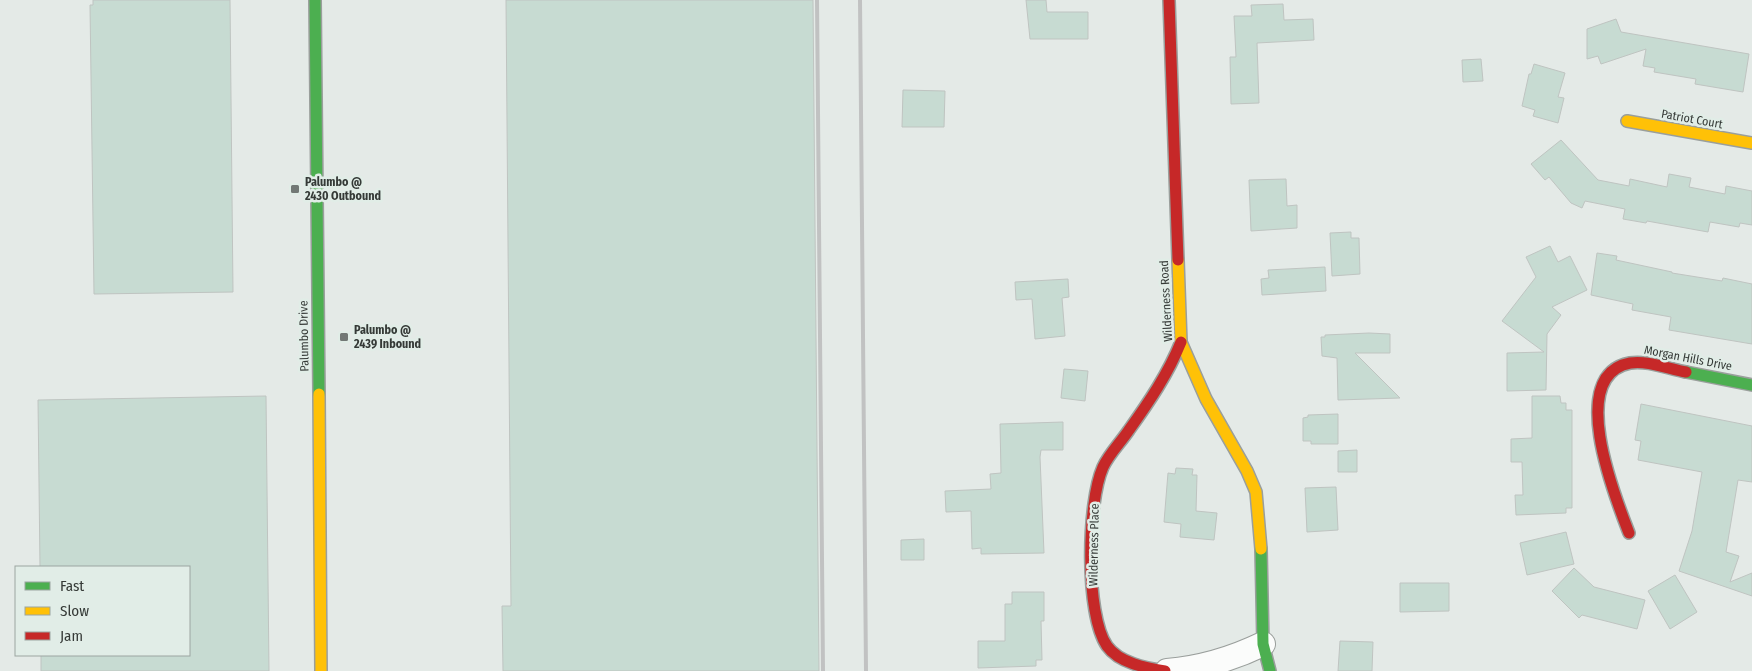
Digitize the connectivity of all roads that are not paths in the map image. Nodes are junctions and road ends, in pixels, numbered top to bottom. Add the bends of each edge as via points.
1 (315, 0) edge
2 (1169, 0) edge
3 (1627, 121) dead end
4 (1752, 143) edge
5 (1181, 342) junction
6 (1752, 384) edge
7 (1629, 533) dead end
8 (1263, 644) junction
9 (320, 671) edge
10 (1166, 671) edge
11 (1270, 671) edge

1 - 9 street, Palumbo Drive
2 - 5 street, Wilderness Road
3 - 4 street, Patriot Court
5 - 8 street, Wilderness Road via 1206,400 1256,492
5 - 10 street, Wilderness Place via 1174,363 1160,387 1102,468 1091,514 1093,601 1099,632 1108,647 1125,659 1145,668
6 - 7 street, Morgan Hills Drive via 1636,362 1625,363 1609,373 1604,380 1599,403 1605,469
8 - 10 street, Wilderness Place via 1235,658 1196,668
8 - 11 street, Wilderness Road

